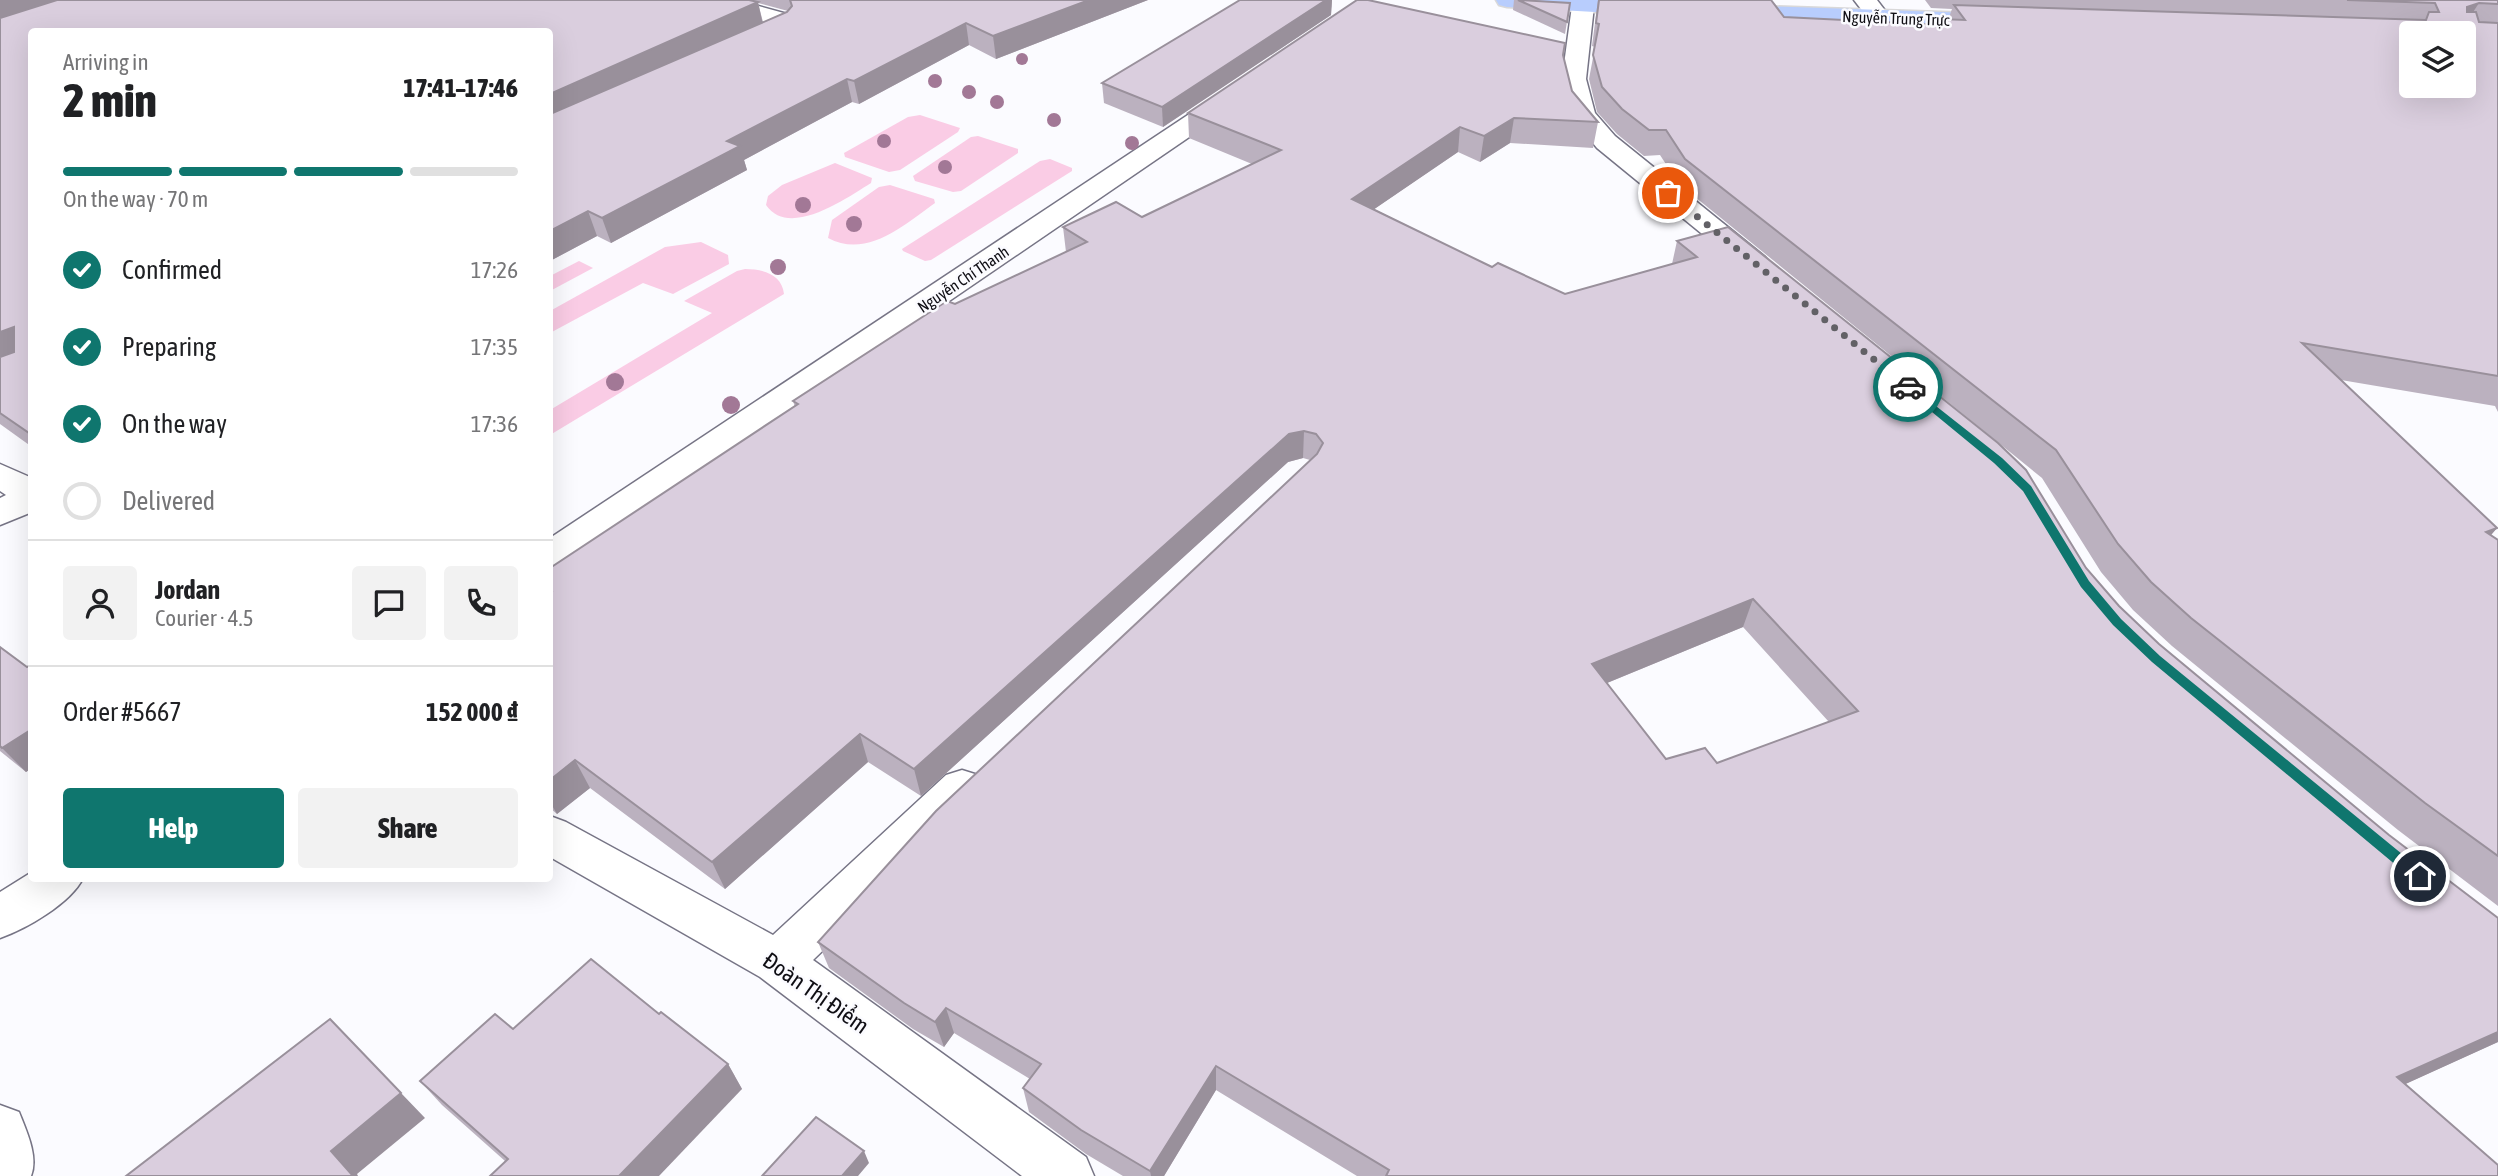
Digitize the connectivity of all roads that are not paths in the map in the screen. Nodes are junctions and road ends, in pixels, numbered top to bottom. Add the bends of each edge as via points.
1 (712, 0) edge
2 (1507, 0) edge
3 (1583, 6) junction
4 (1663, 9) edge
5 (1872, 9) edge
6 (1704, 10) edge
7 (2029, 22) edge
8 (726, 54) edge
9 (1248, 86) edge
10 (1776, 280) edge
11 (0, 476) edge
12 (28, 493) edge
13 (28, 497) edge
14 (0, 513) edge
15 (553, 554) edge
16 (988, 764) edge
17 (553, 837) edge
18 (54, 882) edge
19 (0, 917) edge
20 (777, 962) junction
21 (0, 1131) edge
22 (2, 1176) edge
23 (1066, 1176) edge

1 - 8 street via 784,23 777,31
2 - 3 main road
3 - 4 main road
3 - 10 street via 1574,79 1583,116 1606,142
5 - 6 main road, Nguyễn Trung Trực
5 - 7 main road, Nguyễn Trung Trực
9 - 15 street, Nguyễn Chí Thanh
11 - 12 street
13 - 14 street
16 - 20 street
17 - 20 street, Đoàn Thị Điểm
18 - 19 street
20 - 23 street, Đoàn Thị Điểm
21 - 22 street via 8,1167

